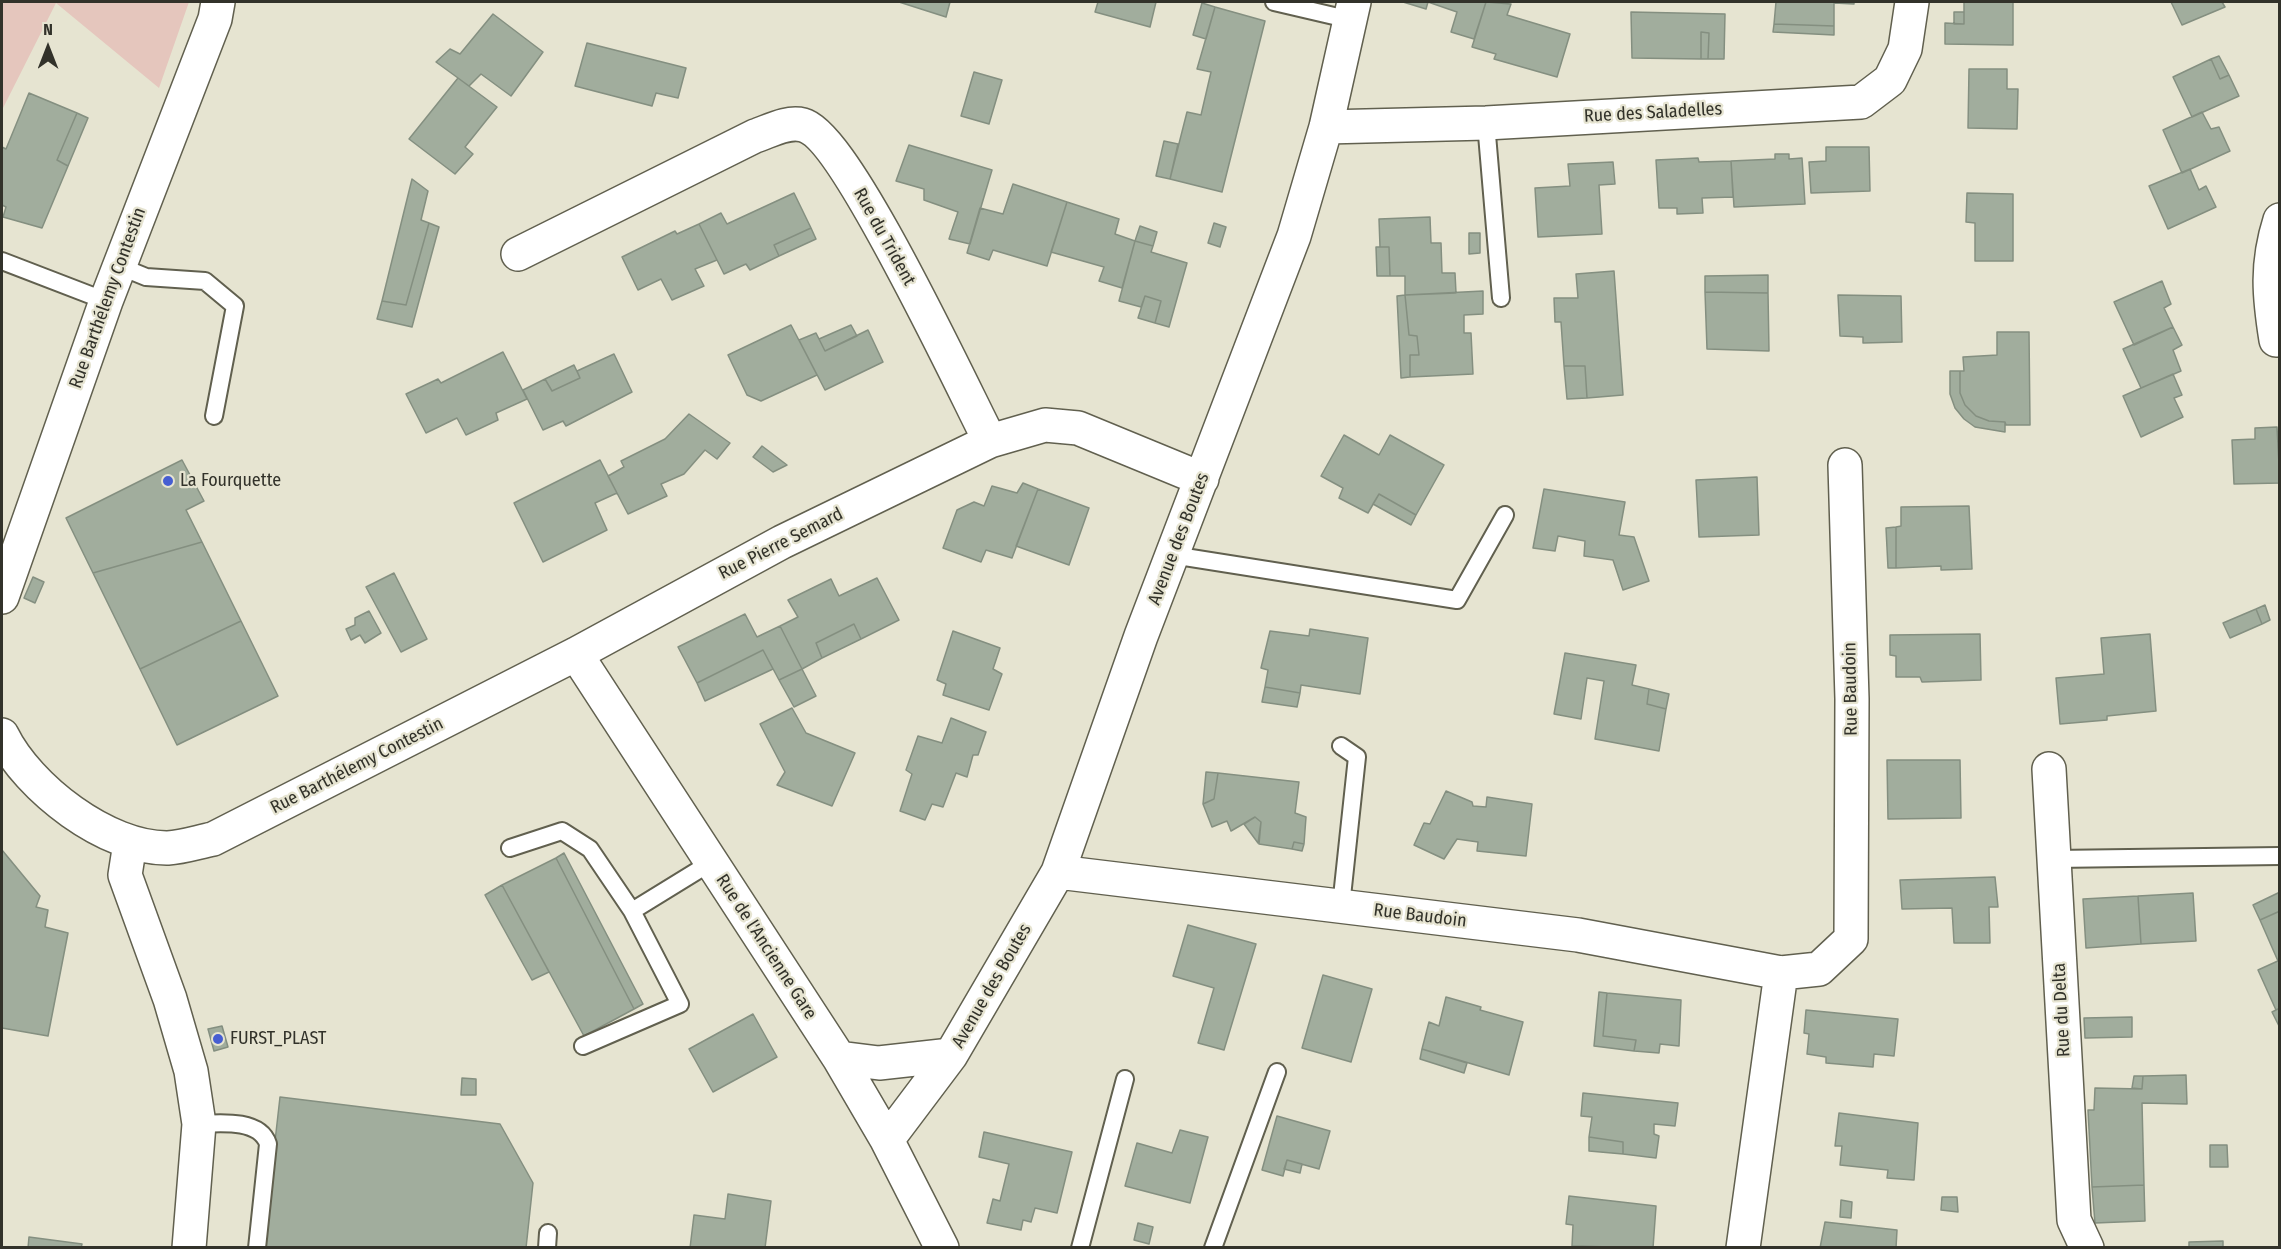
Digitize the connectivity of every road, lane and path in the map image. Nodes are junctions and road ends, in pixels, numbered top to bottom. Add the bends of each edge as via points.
1 (218, 2) edge
2 (1274, 2) edge
3 (1912, 2) edge
4 (1353, 11) edge
5 (1486, 123) junction
6 (1326, 127) junction
7 (2280, 220) edge
8 (518, 254) dead end
9 (2, 261) edge
10 (119, 266) junction
11 (1501, 298) dead end
12 (106, 302) junction
13 (2276, 340) dead end
14 (214, 416) dead end
15 (990, 441) junction
16 (1845, 465) dead end
17 (1202, 479) junction
18 (1505, 515) dead end
19 (1172, 555) junction
20 (2, 597) edge
21 (576, 654) junction
22 (2, 735) edge
23 (1341, 746) dead end
24 (2049, 769) dead end
25 (130, 843) junction
26 (510, 848) dead end
27 (2280, 856) edge
28 (2054, 859) junction
29 (710, 863) junction
30 (1058, 872) junction
31 (1341, 906) junction
32 (632, 910) junction
33 (1781, 973) junction
34 (583, 1046) dead end
35 (951, 1055) junction
36 (839, 1058) junction
37 (1277, 1072) dead end
38 (1125, 1079) dead end
39 (199, 1124) junction
40 (887, 1140) junction
41 (189, 1248) edge
42 (257, 1248) edge
43 (942, 1248) edge
44 (1080, 1248) edge
45 (1213, 1248) edge
46 (1743, 1248) edge
47 (2087, 1248) edge

1 - 10 street, Rue Barthélemy Contestin via 215,19
2 - 4 lane
3 - 5 street, Rue des Saladelles via 1905,49 1890,80 1861,102
4 - 6 street, Avenue des Boutes
5 - 6 street, Rue des Saladelles
5 - 11 lane
6 - 17 street, Avenue des Boutes via 1294,236
7 - 13 street via 2268,288
8 - 15 street, Rue du Trident via 755,136 788,124 804,125 830,147 868,202
9 - 12 lane
10 - 12 street, Rue Barthélemy Contestin
10 - 14 lane via 146,277 205,281 235,306
12 - 20 street, Rue Barthélemy Contestin
15 - 17 street via 1045,425 1078,428
15 - 21 street, Rue Pierre Semard via 782,542
16 - 33 street, Rue Baudoin via 1852,699 1851,939 1819,969
17 - 19 street, Avenue des Boutes
18 - 19 lane via 1457,600
19 - 30 street, Avenue des Boutes
21 - 25 street, Rue Barthélemy Contestin via 213,839 167,848
21 - 29 street, Rue de l'Ancienne Gare
22 - 25 street, Rue Barthélemy Contestin via 49,796
23 - 31 lane via 1357,757
24 - 28 street, Rue du Delta
25 - 39 street via 125,875 170,999 191,1071
26 - 32 lane via 562,831 590,849
27 - 28 lane
28 - 47 street, Rue du Delta via 2074,1220
29 - 32 lane
29 - 36 street, Rue de l'Ancienne Gare
30 - 31 street, Rue Baudoin
30 - 35 street, Avenue des Boutes
31 - 33 street, Rue Baudoin via 1578,935
32 - 34 lane via 680,1004
33 - 46 street
35 - 36 street, Avenue des Boutes via 879,1063
35 - 40 street, Avenue des Boutes
36 - 40 street, Rue de l'Ancienne Gare
37 - 45 lane
38 - 44 lane
39 - 41 street
39 - 42 lane via 228,1123 257,1130 265,1136 268,1144
40 - 43 street, Rue de l'Ancienne Gare

